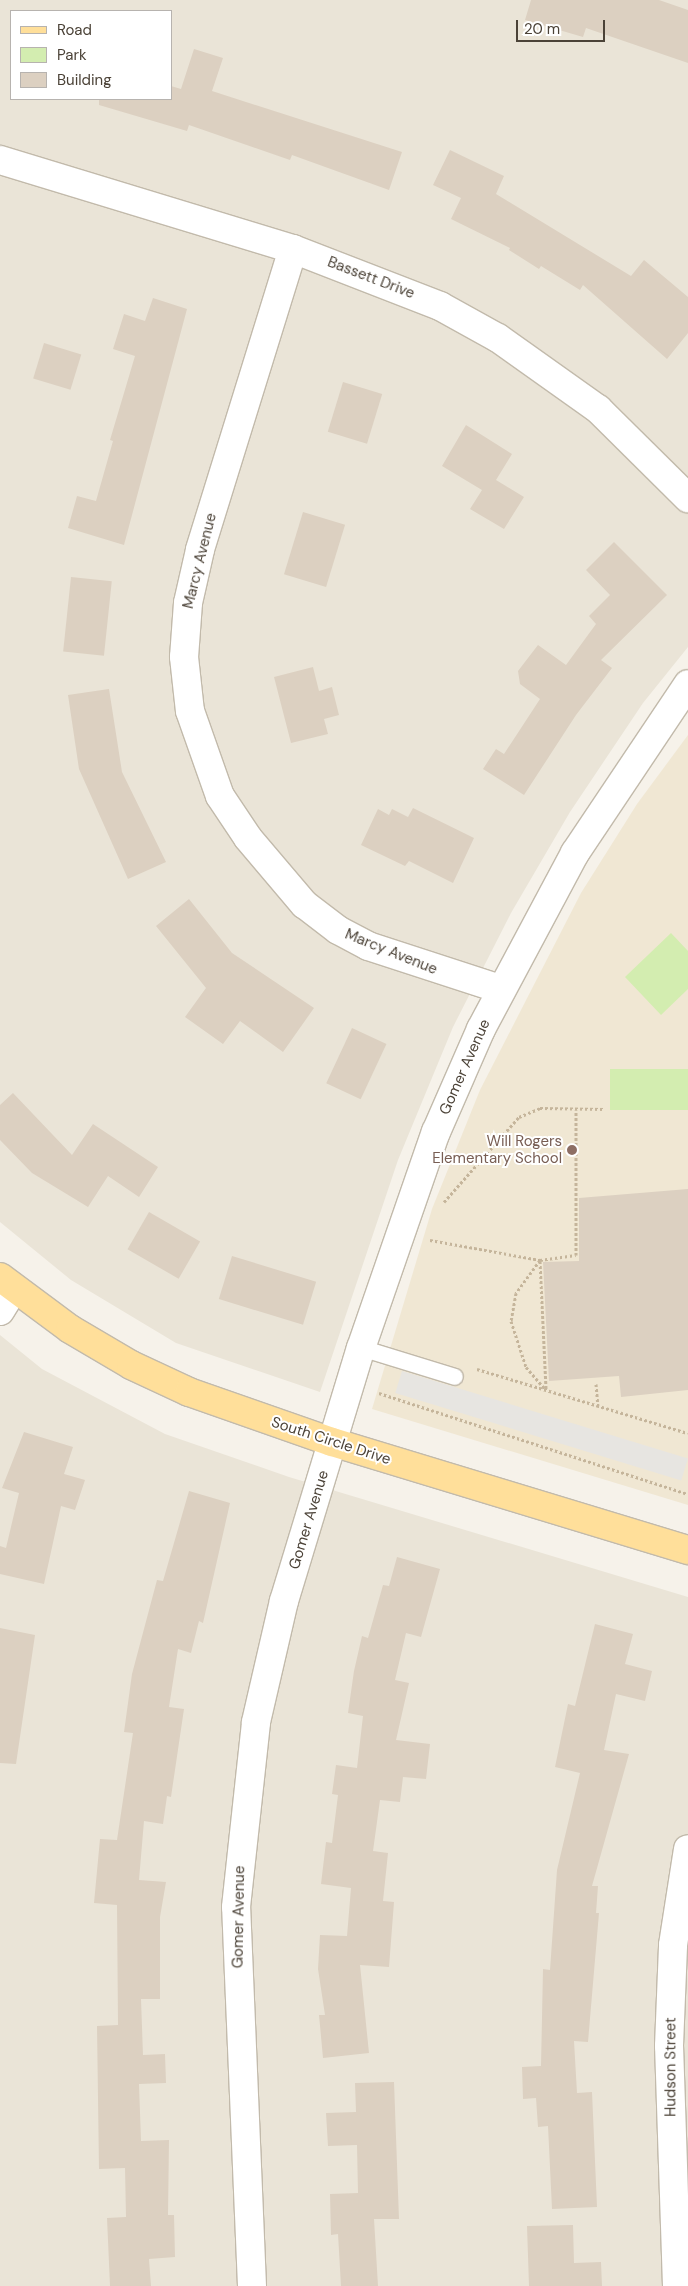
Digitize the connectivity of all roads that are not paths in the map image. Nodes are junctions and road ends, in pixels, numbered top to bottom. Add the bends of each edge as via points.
1 (0, 160) edge
2 (293, 249) junction
3 (688, 498) edge
4 (688, 684) edge
5 (500, 989) junction
6 (5, 1292) edge
7 (361, 1348) junction
8 (455, 1377) dead end
9 (332, 1442) junction
10 (688, 1550) edge
11 (688, 1849) edge
12 (252, 2286) edge
13 (677, 2286) edge

1 - 2 street, Bassett Drive
2 - 3 street, Bassett Drive via 387,282 498,338 598,409
2 - 5 street, Marcy Avenue via 200,550 188,603 184,657 190,712 220,796 253,845 304,904 338,930 368,946
4 - 5 street, Gomer Avenue via 575,853
5 - 7 street, Gomer Avenue via 436,1132
6 - 9 main road, South Circle Drive via 131,1365 239,1412
7 - 8 lane
7 - 9 street, Gomer Avenue
9 - 10 main road, South Circle Drive
9 - 12 street, Gomer Avenue via 267,1669 246,1786 238,1956
11 - 13 street, Hudson Street via 673,1945 669,2046

